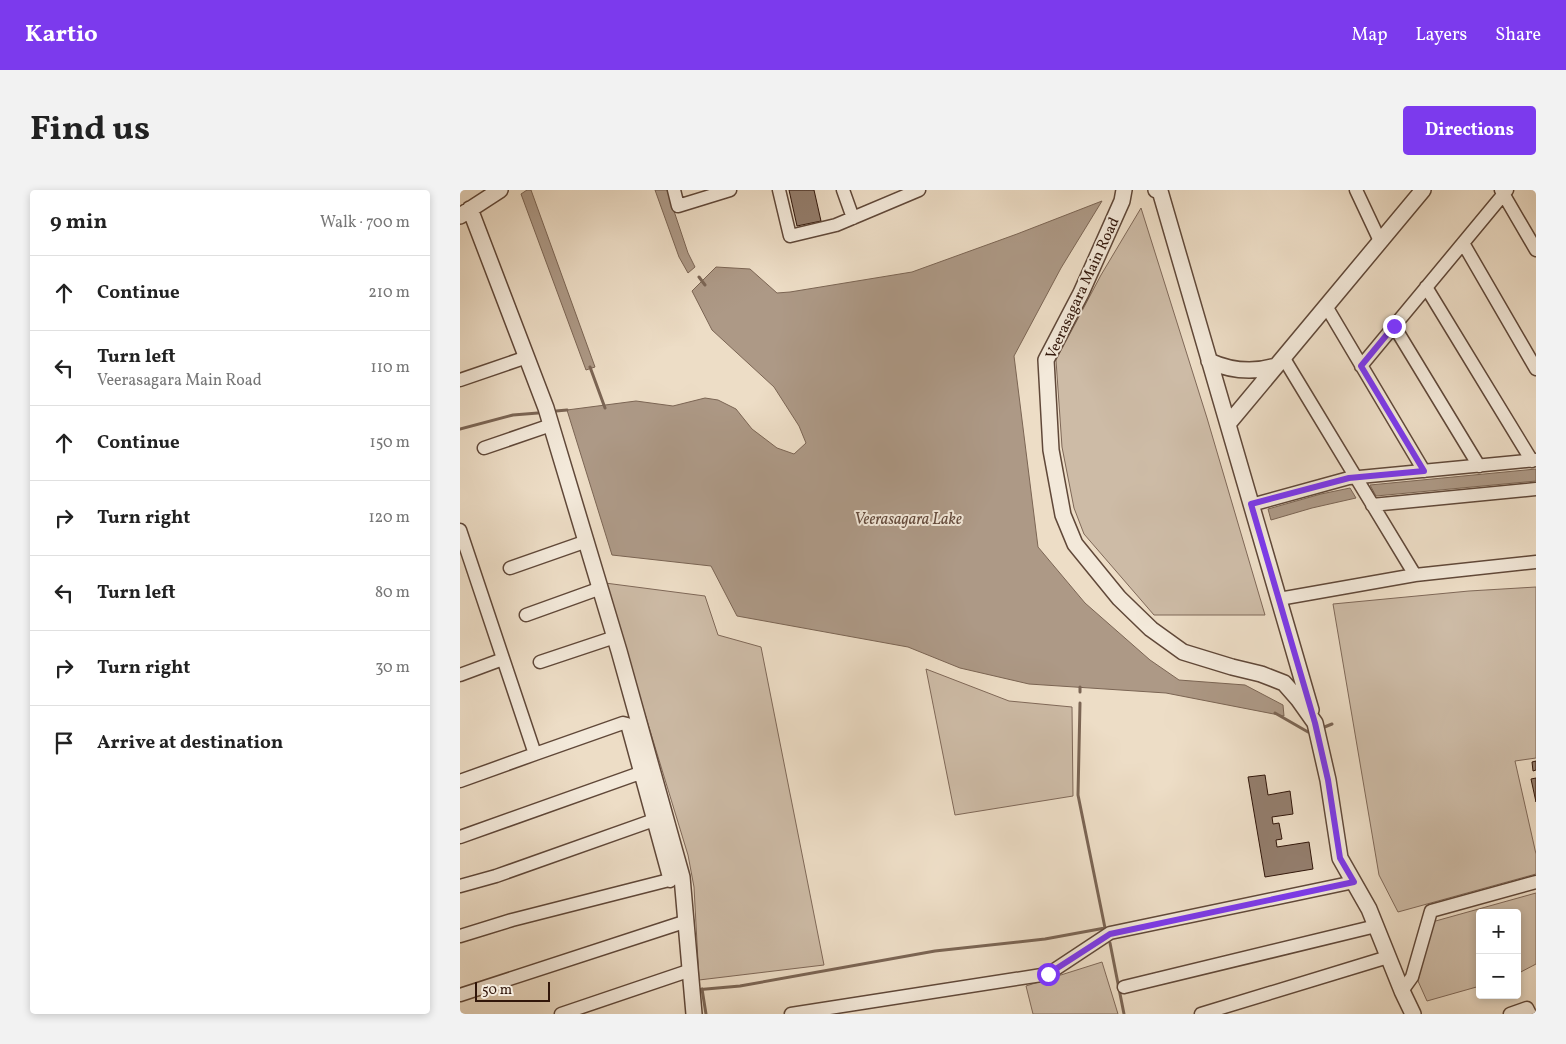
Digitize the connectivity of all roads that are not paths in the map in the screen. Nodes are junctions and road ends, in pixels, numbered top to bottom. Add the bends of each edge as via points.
1 (500, 190) edge
2 (674, 190) edge
3 (730, 190) edge
4 (779, 190) edge
5 (843, 190) edge
6 (920, 190) edge
7 (1124, 190) edge
8 (1156, 190) edge
9 (1356, 190) edge
10 (1423, 190) edge
11 (1503, 191) edge
12 (485, 194) edge
13 (899, 194) edge
14 (463, 211) edge
15 (853, 218) junction
16 (1380, 241) junction
17 (1462, 243) junction
18 (1536, 250) edge
19 (1426, 286) junction
20 (1326, 306) junction
21 (1394, 326) junction
22 (527, 357) junction
23 (1209, 361) junction
24 (1280, 362) junction
25 (1361, 366) junction
26 (1536, 369) edge
27 (460, 380) edge
28 (1228, 424) junction
29 (551, 425) junction
30 (484, 448) dead end
31 (1534, 461) edge
32 (1479, 466) junction
33 (1424, 471) junction
34 (1358, 482) junction
35 (1536, 489) edge
36 (1370, 502) junction
37 (1251, 504) junction
38 (460, 530) edge
39 (586, 541) junction
40 (1536, 562) edge
41 (510, 568) dead end
42 (1415, 575) junction
43 (601, 588) junction
44 (1279, 600) junction
45 (526, 615) dead end
46 (615, 637) junction
47 (503, 659) junction
48 (540, 662) dead end
49 (460, 675) edge
50 (1315, 723) junction
51 (534, 754) junction
52 (640, 773) junction
53 (460, 781) edge
54 (654, 820) junction
55 (460, 837) edge
56 (676, 879) junction
57 (1354, 882) junction
58 (1536, 882) edge
59 (460, 886) edge
60 (687, 921) junction
61 (1376, 926) junction
62 (460, 936) edge
63 (1388, 957) junction
64 (691, 970) junction
65 (1124, 987) dead end
66 (1402, 991) junction
67 (460, 995) edge
68 (561, 1014) edge
69 (694, 1014) edge
70 (791, 1014) edge
71 (1201, 1014) edge
72 (1414, 1014) edge
73 (1510, 1014) edge
74 (1530, 1014) edge

1 - 12 street
2 - 3 street via 678,206
4 - 15 street via 790,236
5 - 15 street
6 - 13 street
7 - 50 street, Veerasagara Main Road via 1081,293 1046,360 1051,450 1063,515 1076,544 1119,598 1151,629 1183,652 1284,683
8 - 23 street via 1160,191
9 - 16 street
10 - 16 street
11 - 17 street
11 - 18 street
12 - 14 street
13 - 15 street
14 - 22 street
16 - 20 street
17 - 19 street
17 - 26 street
19 - 21 street
19 - 31 street
20 - 24 street
20 - 25 street
21 - 25 street
21 - 32 street
22 - 27 street
22 - 29 street
23 - 24 street via 1242,370 1259,370
23 - 28 street
24 - 28 street
24 - 34 street
25 - 33 street
28 - 37 street
29 - 30 street
29 - 39 street
31 - 32 street
32 - 33 street
33 - 34 street
34 - 36 street
34 - 37 street
35 - 36 street
36 - 42 street
37 - 44 street
38 - 47 street
39 - 41 street
39 - 43 street
40 - 42 street
42 - 44 street
43 - 45 street
43 - 46 street
44 - 50 street
46 - 48 street
46 - 56 street
47 - 49 street
47 - 51 street
50 - 57 street, Veerasagara Main Road via 1340,858
51 - 52 street via 625,723
51 - 53 street
52 - 54 street
52 - 55 street
54 - 56 street
54 - 59 street
56 - 60 street
56 - 62 street
57 - 61 street, Veerasagara Main Road
57 - 70 street via 1110,934 1048,974
58 - 66 street via 1431,911 1412,977
60 - 64 street
60 - 67 street
61 - 63 street, Veerasagara Main Road
61 - 65 street
63 - 66 street, Veerasagara Main Road
63 - 71 street
64 - 68 street
64 - 69 street
66 - 72 street, Veerasagara Main Road
73 - 74 street via 1527,1008

